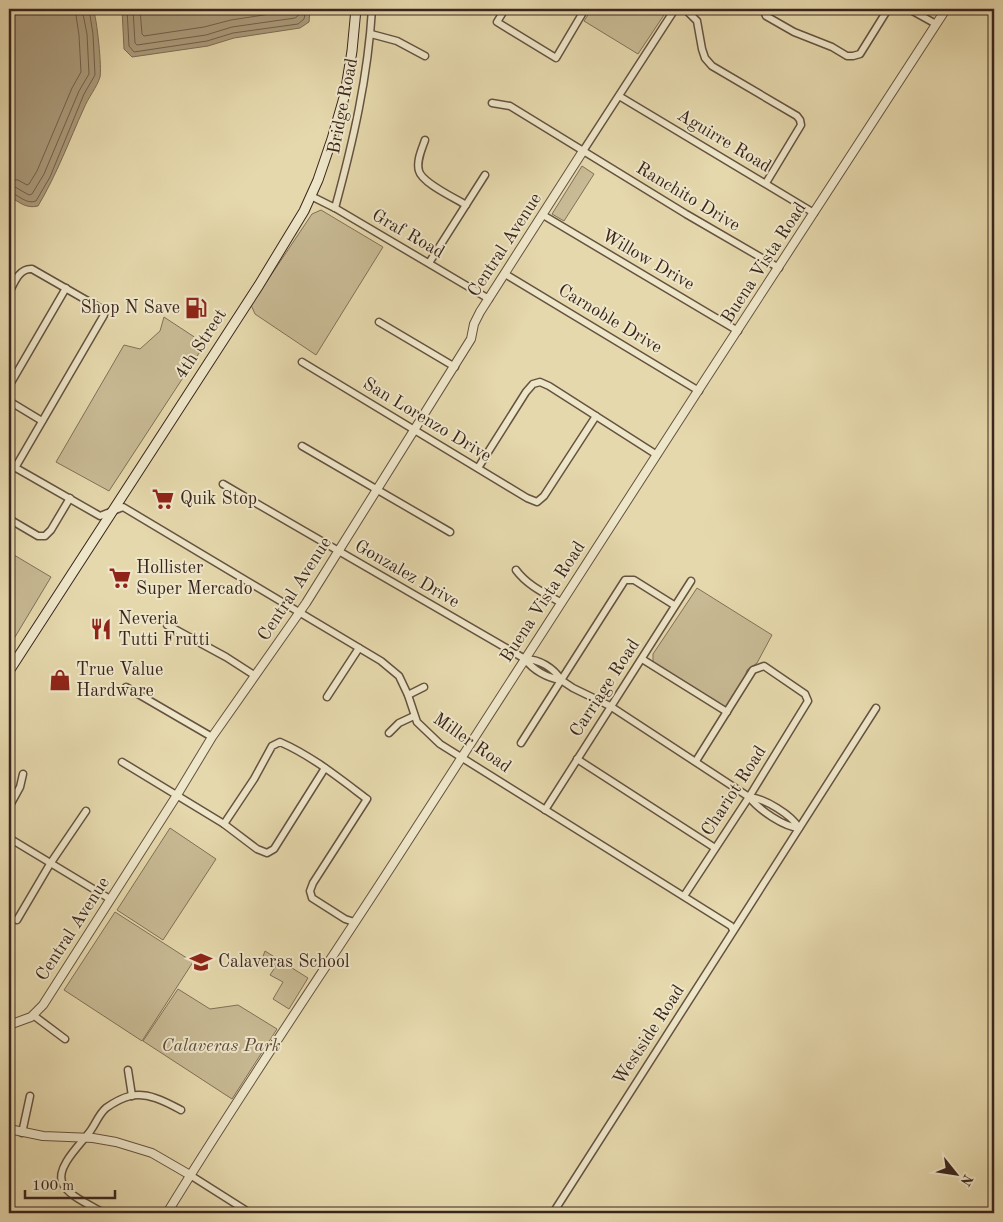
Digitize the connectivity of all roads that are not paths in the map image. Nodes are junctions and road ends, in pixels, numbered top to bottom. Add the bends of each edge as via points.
1 (356, 9) edge
2 (372, 9) edge
3 (505, 9) edge
4 (585, 9) edge
5 (675, 9) edge
6 (685, 9) edge
7 (763, 9) edge
8 (888, 9) edge
9 (909, 9) edge
10 (946, 9) edge
11 (936, 24) junction
12 (371, 34) junction
13 (425, 56) dead end
14 (619, 96) junction
15 (492, 103) dead end
16 (425, 140) dead end
17 (583, 151) junction
18 (485, 175) dead end
19 (766, 183) junction
20 (311, 196) junction
21 (466, 205) junction
22 (335, 208) junction
23 (814, 213) junction
24 (543, 215) junction
25 (428, 263) junction
26 (779, 268) junction
27 (505, 274) junction
28 (66, 288) junction
29 (9, 293) edge
30 (489, 299) junction
31 (379, 322) dead end
32 (738, 331) junction
33 (302, 362) dead end
34 (454, 367) junction
35 (9, 386) edge
36 (699, 391) junction
37 (9, 402) edge
38 (596, 416) junction
39 (42, 421) junction
40 (415, 429) junction
41 (302, 446) dead end
42 (657, 455) junction
43 (12, 466) edge
44 (478, 468) junction
45 (223, 484) dead end
46 (377, 489) junction
47 (70, 498) junction
48 (112, 510) junction
49 (9, 519) edge
50 (450, 532) dead end
51 (338, 551) junction
52 (516, 570) dead end
53 (691, 582) dead end
54 (560, 602) junction
55 (674, 605) junction
56 (298, 613) junction
57 (167, 625) dead end
58 (359, 648) junction
59 (524, 659) junction
60 (642, 659) junction
61 (9, 671) edge
62 (254, 676) junction
63 (561, 680) junction
64 (126, 687) dead end
65 (424, 687) dead end
66 (408, 695) junction
67 (327, 697) dead end
68 (610, 706) junction
69 (876, 708) dead end
70 (727, 712) junction
71 (414, 716) junction
72 (389, 733) dead end
73 (212, 737) junction
74 (520, 743) dead end
75 (460, 757) junction
76 (577, 759) junction
77 (696, 761) junction
78 (122, 762) dead end
79 (325, 768) junction
80 (23, 774) dead end
81 (177, 795) junction
82 (749, 797) junction
83 (9, 807) edge
84 (545, 810) junction
85 (86, 811) dead end
86 (224, 824) junction
87 (800, 828) junction
88 (9, 838) edge
89 (715, 848) junction
90 (50, 864) junction
91 (684, 896) junction
92 (110, 899) junction
93 (16, 920) dead end
94 (354, 922) junction
95 (733, 930) junction
96 (33, 1015) junction
97 (9, 1025) edge
98 (65, 1039) dead end
99 (128, 1070) dead end
100 (30, 1096) dead end
101 (132, 1096) junction
102 (181, 1110) dead end
103 (9, 1129) edge
104 (22, 1132) junction
105 (85, 1138) junction
106 (190, 1175) junction
107 (104, 1213) edge
108 (167, 1213) edge
109 (250, 1213) edge
110 (553, 1213) edge

1 - 20 main road, 4th Street via 345,94
2 - 12 street, Bridge Road
3 - 4 street via 497,22 556,58
5 - 14 street
6 - 19 street via 697,21 702,49 712,66 800,120
7 - 8 street via 766,16 794,32 853,56 860,54
9 - 11 street
10 - 11 street, Buena Vista Road
11 - 23 street, Buena Vista Road
12 - 13 street via 397,41
12 - 22 street, Bridge Road via 358,117
14 - 17 street
14 - 19 street, Aguirre Road
15 - 17 street, Ranchito Drive via 510,106
16 - 21 street via 418,166 421,175
17 - 24 street, Central Avenue
17 - 26 street, Ranchito Drive
18 - 21 street
19 - 23 street, Aguirre Road
20 - 22 street, Graf Road
20 - 48 main road, 4th Street via 268,270
21 - 25 street
22 - 25 street, Graf Road
23 - 26 street, Buena Vista Road
24 - 27 street, Central Avenue
24 - 32 street, Willow Drive
25 - 30 street, Graf Road
26 - 32 street, Buena Vista Road
27 - 30 street, Central Avenue
27 - 36 street, Carnoble Drive
28 - 29 street via 28,268 20,274
28 - 35 street
28 - 39 street via 103,310 104,315
30 - 34 street, Central Avenue via 474,322 471,339
31 - 34 street
32 - 36 street, Buena Vista Road
33 - 40 street, San Lorenzo Drive
34 - 40 street, Central Avenue
36 - 42 street, Buena Vista Road
37 - 39 street
38 - 42 street
38 - 44 street, San Lorenzo Drive via 537,502
38 - 44 street via 549,386 540,382 533,384
39 - 43 street
40 - 44 street, San Lorenzo Drive
40 - 46 street, Central Avenue
41 - 46 street
42 - 54 street, Buena Vista Road
43 - 47 street
45 - 51 street, Gonzalez Drive
46 - 50 street
46 - 51 street, Central Avenue
47 - 48 street, Miller Road via 100,516
47 - 49 street via 51,530 43,536
48 - 56 street, Miller Road via 123,507
48 - 61 main road, 4th Street
51 - 56 street, Central Avenue
51 - 59 street, Gonzalez Drive
52 - 54 street via 523,580
53 - 55 street, Carriage Road
54 - 59 street, Buena Vista Road
55 - 60 street, Carriage Road
55 - 63 street via 634,580 626,580
56 - 58 street, Miller Road
56 - 62 street, Central Avenue
57 - 62 street
58 - 66 street, Miller Road via 395,672
58 - 67 street
59 - 63 street, Gonzalez Drive via 552,679
59 - 75 street, Buena Vista Road
60 - 68 street, Carriage Road
60 - 70 street
62 - 73 street, Central Avenue
63 - 68 street, Gonzalez Drive
63 - 74 street
64 - 73 street
65 - 66 street
66 - 71 street, Miller Road
68 - 76 street, Carriage Road
68 - 77 street, Gonzalez Drive
69 - 87 street, Westside Road
70 - 77 street
70 - 82 street, Chariot Road via 753,670 764,666 805,694 808,701
71 - 72 street via 399,723
71 - 75 street, Miller Road via 430,735
73 - 81 street, Central Avenue
75 - 84 street, Miller Road
75 - 94 street, Buena Vista Road
76 - 84 street, Carriage Road
76 - 89 street
77 - 82 street, Gonzalez Drive
78 - 81 street
79 - 86 street via 299,750 280,742 272,746
79 - 86 street via 274,849 268,853 257,849
79 - 94 street via 366,800 310,891 312,898 345,920
80 - 83 street
81 - 86 street
81 - 92 street, Central Avenue
82 - 87 street, Gonzalez Drive via 758,798 795,820
82 - 89 street, Chariot Road
84 - 91 street, Miller Road
85 - 90 street
87 - 95 street, Westside Road
88 - 90 street
89 - 91 street, Chariot Road
90 - 92 street
90 - 93 street
91 - 95 street, Miller Road
92 - 96 street, Central Avenue via 43,1005
94 - 106 street, Buena Vista Road
95 - 110 street, Westside Road
96 - 97 street, Central Avenue
96 - 98 street
99 - 101 street
100 - 104 street
101 - 102 street via 158,1099
101 - 105 street via 106,1108
103 - 104 street
104 - 105 street
105 - 106 street via 137,1147
105 - 107 street via 63,1168 61,1180 71,1193
106 - 108 street, Buena Vista Road
106 - 109 street

